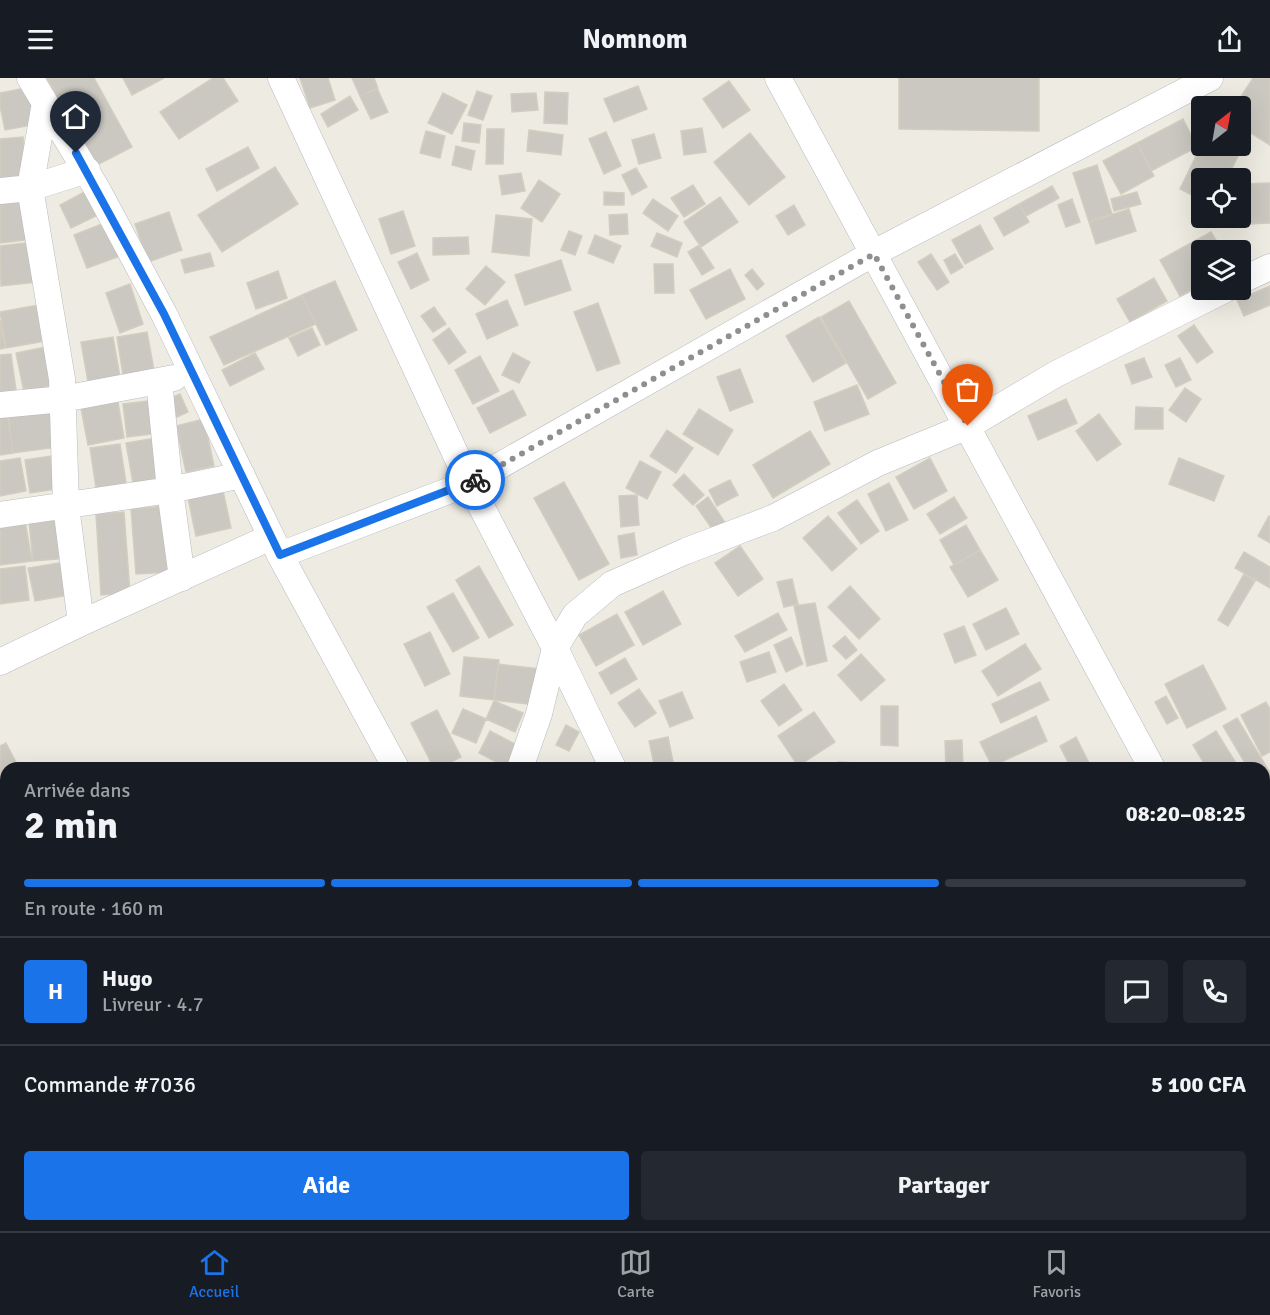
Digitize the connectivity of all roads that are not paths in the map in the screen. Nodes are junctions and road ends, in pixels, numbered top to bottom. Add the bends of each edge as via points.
1 (30, 78) edge
2 (281, 78) edge
3 (778, 78) edge
4 (1210, 78) edge
5 (45, 103) junction
6 (87, 170) junction
7 (30, 188) junction
8 (0, 191) edge
9 (874, 254) junction
10 (1270, 267) edge
11 (1251, 276) edge
12 (1204, 300) edge
13 (194, 375) junction
14 (159, 381) junction
15 (63, 399) junction
16 (0, 405) edge
17 (968, 426) junction
18 (242, 475) junction
19 (469, 483) junction
20 (170, 490) junction
21 (66, 506) junction
22 (0, 515) edge
23 (275, 546) junction
24 (182, 578) junction
25 (81, 623) junction
26 (555, 648) junction
27 (0, 662) edge
28 (393, 762) edge
29 (521, 762) edge
30 (610, 762) edge
31 (1149, 762) edge

1 - 5 street
2 - 19 street
3 - 9 street
4 - 9 street
5 - 6 street
5 - 7 street
6 - 7 street
6 - 13 street
7 - 8 street
7 - 15 street
9 - 17 street
9 - 19 street
10 - 11 street
12 - 17 street via 1056,374
13 - 14 street
13 - 18 street
14 - 15 street
14 - 20 street
15 - 16 street
15 - 21 street
17 - 26 street via 878,463 773,518 686,550 612,584 575,615
17 - 31 street
18 - 20 street
18 - 23 street
19 - 23 street
19 - 26 street
20 - 21 street
20 - 24 street
21 - 22 street
21 - 25 street
23 - 24 street
23 - 28 street
24 - 25 street
25 - 27 street
26 - 29 street via 539,714
26 - 30 street

